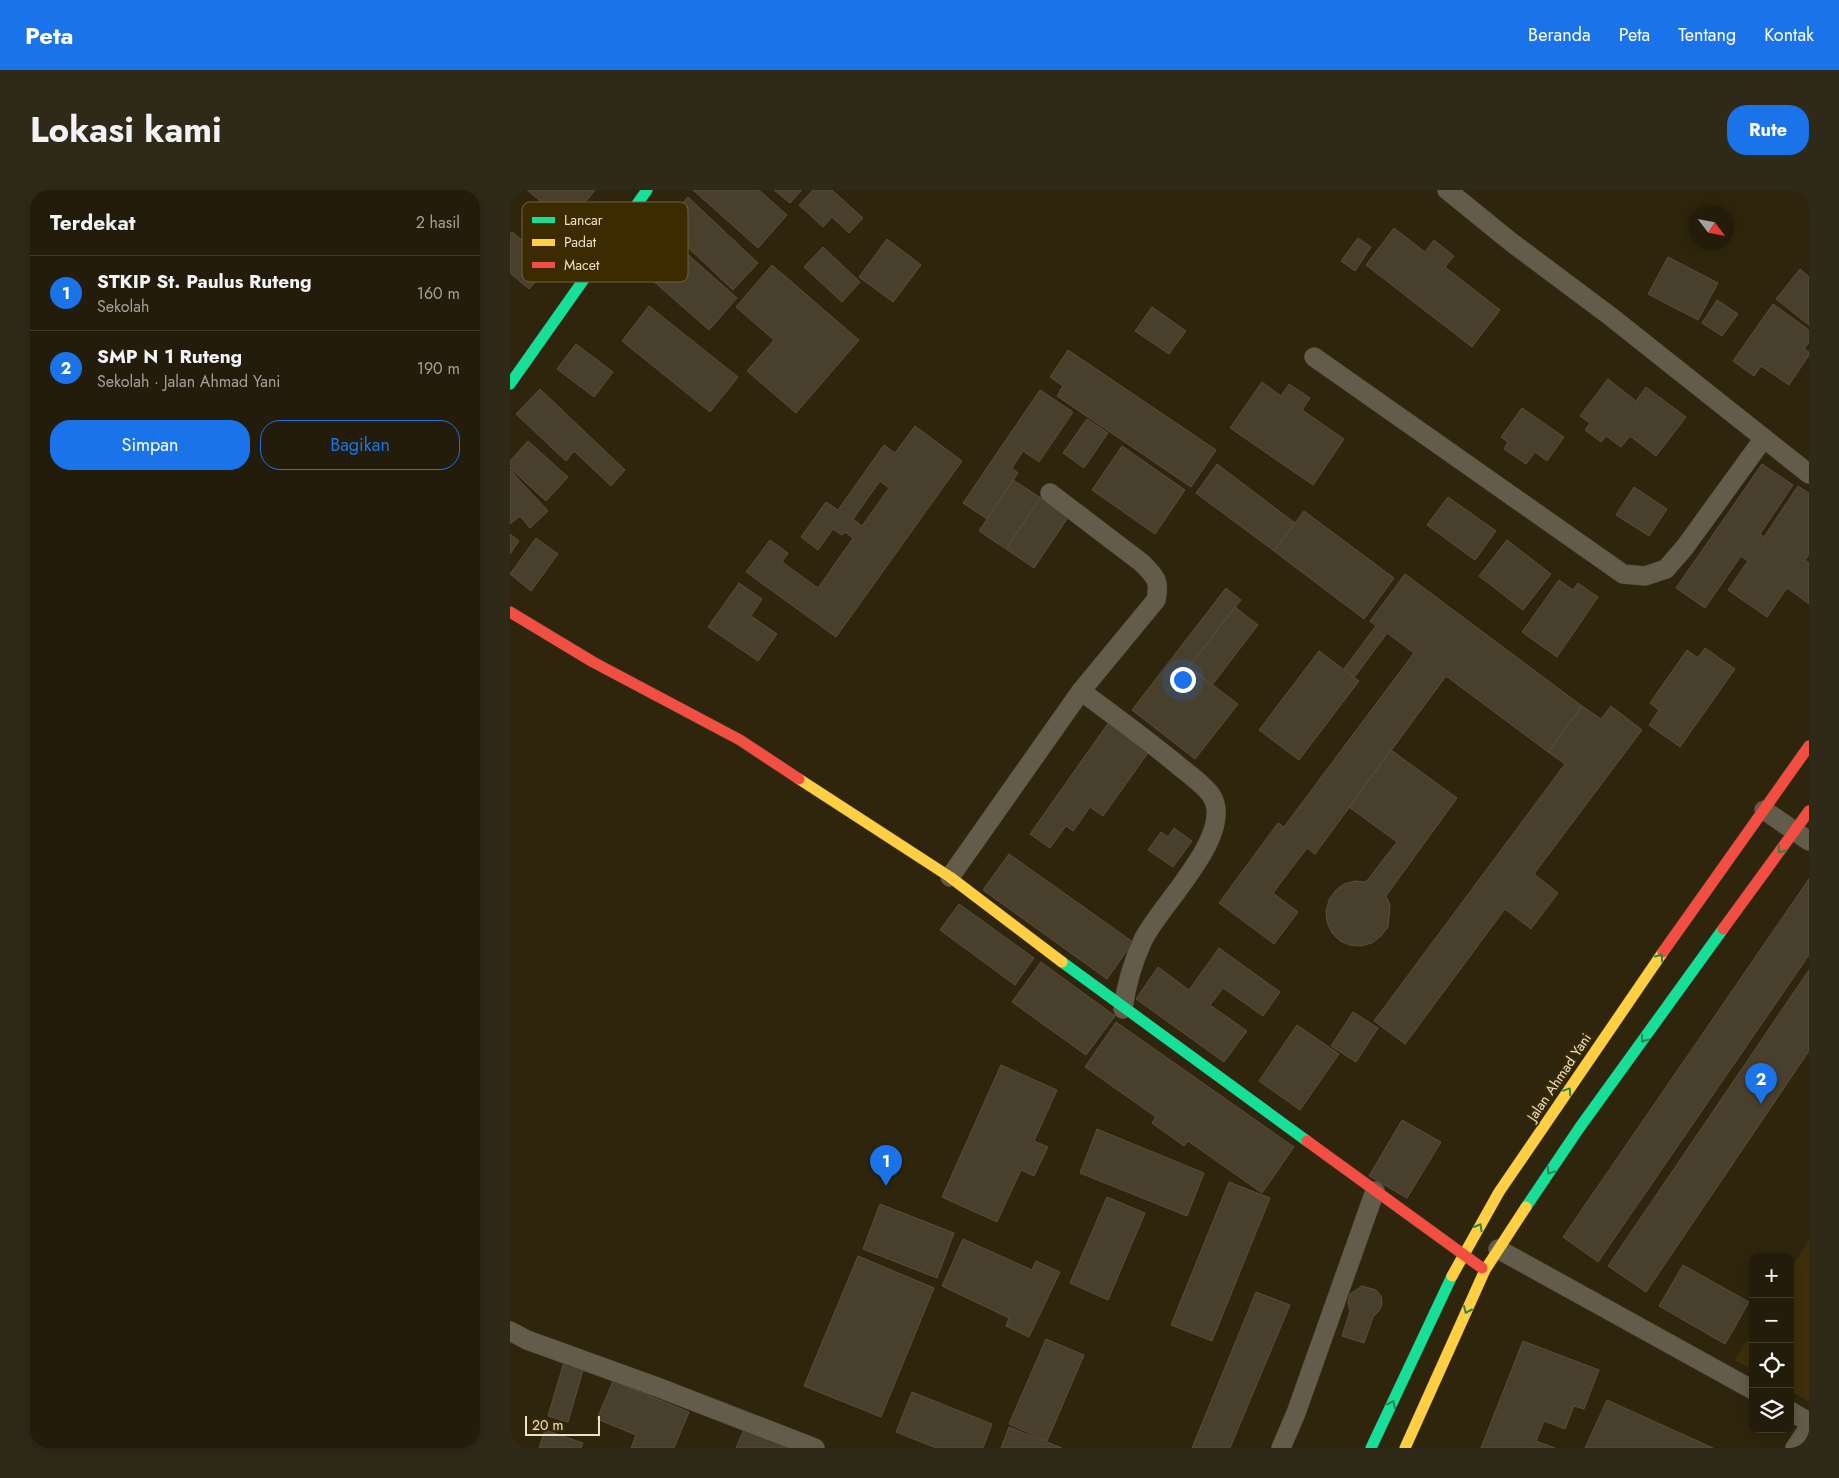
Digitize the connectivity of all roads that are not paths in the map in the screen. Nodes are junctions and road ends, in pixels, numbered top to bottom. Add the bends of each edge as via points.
1 (647, 190) edge
2 (1447, 190) edge
3 (639, 202) edge
4 (582, 282) edge
5 (1314, 357) dead end
6 (510, 384) edge
7 (1764, 438) junction
8 (1809, 474) edge
9 (1050, 493) dead end
10 (510, 612) edge
11 (1081, 691) junction
12 (1809, 746) edge
13 (1764, 810) junction
14 (1809, 811) edge
15 (1802, 836) edge
16 (950, 876) junction
17 (1123, 1009) junction
18 (1375, 1192) junction
19 (1498, 1249) junction
20 (1462, 1255) junction
21 (1485, 1270) junction
22 (510, 1330) edge
23 (1749, 1388) edge
24 (1794, 1413) edge
25 (1809, 1422) edge
26 (1809, 1427) edge
27 (815, 1448) edge
28 (1281, 1448) edge
29 (1372, 1448) edge
30 (1405, 1448) edge
31 (1795, 1448) edge

1 - 3 main road
2 - 7 street
4 - 6 main road
5 - 7 street via 1623,574 1636,577 1655,574 1666,568 1685,547
7 - 8 street
9 - 11 street via 1142,563 1154,575 1159,587 1156,600
10 - 16 main road via 593,662 740,740
11 - 16 street
11 - 17 street via 1191,776 1212,796 1217,812 1215,830 1199,859 1143,938 1129,975
12 - 13 main road, Jalan Ahmad Yani
13 - 15 street
20 -> 13 main road, Jalan Ahmad Yani via 1499,1192
14 - 15 main road
15 -> 19 main road via 1660,1009
16 - 17 main road
17 - 18 main road
18 - 20 main road
18 - 28 street
19 - 21 main road
19 - 23 street
20 - 21 main road
29 -> 20 main road, Jalan Ahmad Yani
21 -> 30 main road
22 - 27 street via 527,1340
24 - 25 street
26 - 31 street

